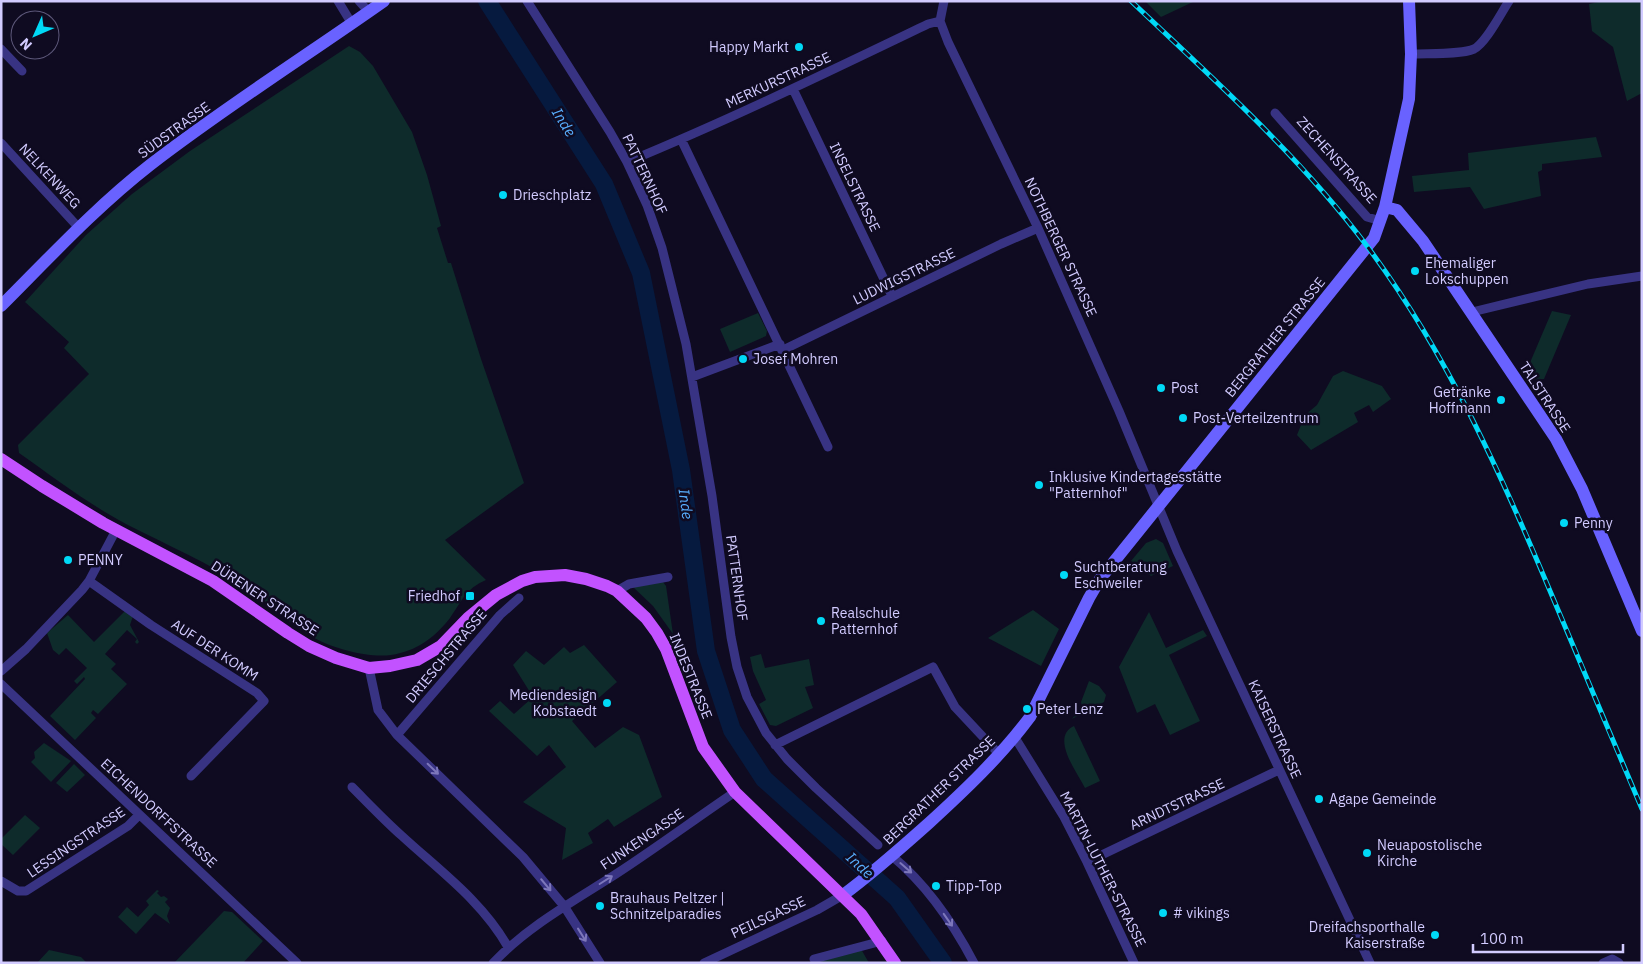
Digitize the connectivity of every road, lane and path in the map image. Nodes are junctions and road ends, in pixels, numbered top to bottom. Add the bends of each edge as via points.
1 (338, 1) edge
2 (359, 1) edge
3 (384, 1) edge
4 (527, 1) edge
5 (943, 1) edge
6 (1408, 1) edge
7 (1509, 1) edge
8 (368, 12) junction
9 (940, 21) junction
10 (352, 24) junction
11 (1, 49) edge
12 (1411, 54) junction
13 (22, 71) dead end
14 (793, 89) junction
15 (1275, 112) dead end
16 (681, 139) junction
17 (3, 148) edge
18 (627, 162) junction
19 (1385, 207) junction
20 (1381, 221) junction
21 (79, 228) junction
22 (1038, 228) junction
23 (1642, 276) edge
24 (892, 296) junction
25 (1, 306) edge
26 (1472, 312) junction
27 (782, 347) junction
28 (692, 377) junction
29 (828, 447) dead end
30 (1, 458) edge
31 (1158, 506) junction
32 (116, 530) junction
33 (668, 576) dead end
34 (89, 581) junction
35 (617, 591) junction
36 (519, 598) dead end
37 (1642, 631) edge
38 (369, 668) junction
39 (1, 671) edge
40 (1, 684) edge
41 (397, 735) junction
42 (1014, 736) junction
43 (775, 745) junction
44 (999, 754) junction
45 (1279, 770) junction
46 (191, 776) dead end
47 (352, 787) dead end
48 (735, 792) junction
49 (139, 815) junction
50 (878, 845) dead end
51 (888, 860) junction
52 (1087, 862) junction
53 (1, 881) edge
54 (843, 895) junction
55 (564, 906) junction
56 (882, 941) junction
57 (508, 947) junction
58 (814, 959) dead end
59 (1618, 961) edge
60 (297, 963) edge
61 (493, 963) edge
62 (600, 963) edge
63 (704, 963) edge
64 (895, 963) edge
65 (974, 963) edge
66 (1134, 963) edge
67 (1370, 963) edge
68 (1603, 963) edge

1 - 10 street
2 - 8 street
3 - 8 main road, SÜDSTRASSE
4 - 18 street, PATTERNHOF
5 - 9 street
6 - 12 main road, ZECHENSTRASSE
7 - 12 street via 1475,48
8 - 10 main road, SÜDSTRASSE
9 - 14 street, MERKURSTRASSE
9 - 22 street, NOTHBERGER STRASSE
10 - 21 main road, SÜDSTRASSE via 150,165
11 - 13 street
12 - 19 main road, ZECHENSTRASSE via 1409,99
14 - 16 street, MERKURSTRASSE
14 - 24 street, INSELSTRASSE
15 - 20 street, ZECHENSTRASSE via 1368,217
16 - 18 street, MERKURSTRASSE
16 - 27 street
17 - 21 street, NELKENWEG
18 - 28 street, PATTERNHOF via 662,248
19 - 20 main road, BERGRATHER STRASSE
19 - 26 main road, TALSTRASSE via 1402,215
20 - 31 main road, BERGRATHER STRASSE via 1368,246
21 - 25 main road, SÜDSTRASSE
22 - 24 street, LUDWIGSTRASSE
22 - 31 street, NOTHBERGER STRASSE
23 - 26 street via 1588,284
24 - 27 street, LUDWIGSTRASSE
26 - 37 main road, TALSTRASSE via 1556,440 1582,489
27 - 28 street
27 - 29 street
28 - 43 street, PATTERNHOF via 737,667 747,697
30 - 32 main road, DÜRENER STRASSE
31 - 42 main road, BERGRATHER STRASSE via 1096,584 1030,717
31 - 45 street, KAISERSTRASSE
32 - 34 street
32 - 38 main road, DÜRENER STRASSE via 213,581 309,646
33 - 35 street via 629,584
34 - 39 street via 74,600
34 - 46 street, AUF DER KOMM via 264,701
35 - 38 main road, INDESTRASSE via 595,581 565,575 522,581 496,595 439,648 417,660
35 - 48 main road, INDESTRASSE via 657,633 703,747
36 - 41 street, DRIESCHSTRASSE via 500,615
38 - 41 street via 378,710
40 - 49 street, EICHENDORFFSTRASSE
41 -> 55 street via 523,857
42 - 44 main road, BERGRATHER STRASSE
42 - 52 street, MARTIN-LUTHER-STRASSE via 1064,817
43 - 44 street via 933,667 955,707
43 - 50 street, PATTERNHOF
44 - 51 main road, BERGRATHER STRASSE
45 - 52 street, ARNDTSTRASSE
45 - 67 street, KAISERSTRASSE
47 - 57 street via 477,905
48 - 54 main road, INDESTRASSE
55 -> 48 street, FUNKENGASSE
49 - 53 street, LESSINGSTRASSE via 128,826 26,891 18,891
49 - 60 street, EICHENDORFFSTRASSE
51 - 54 main road, BERGRATHER STRASSE
51 -> 65 street via 920,881
52 - 66 street, MARTIN-LUTHER-STRASSE
54 - 56 main road, INDESTRASSE
54 - 63 street, PEILSGASSE
55 - 57 street, FUNKENGASSE
55 -> 62 street
56 - 58 street
56 - 64 main road, INDESTRASSE
57 - 61 street, FUNKENGASSE
59 - 68 street

